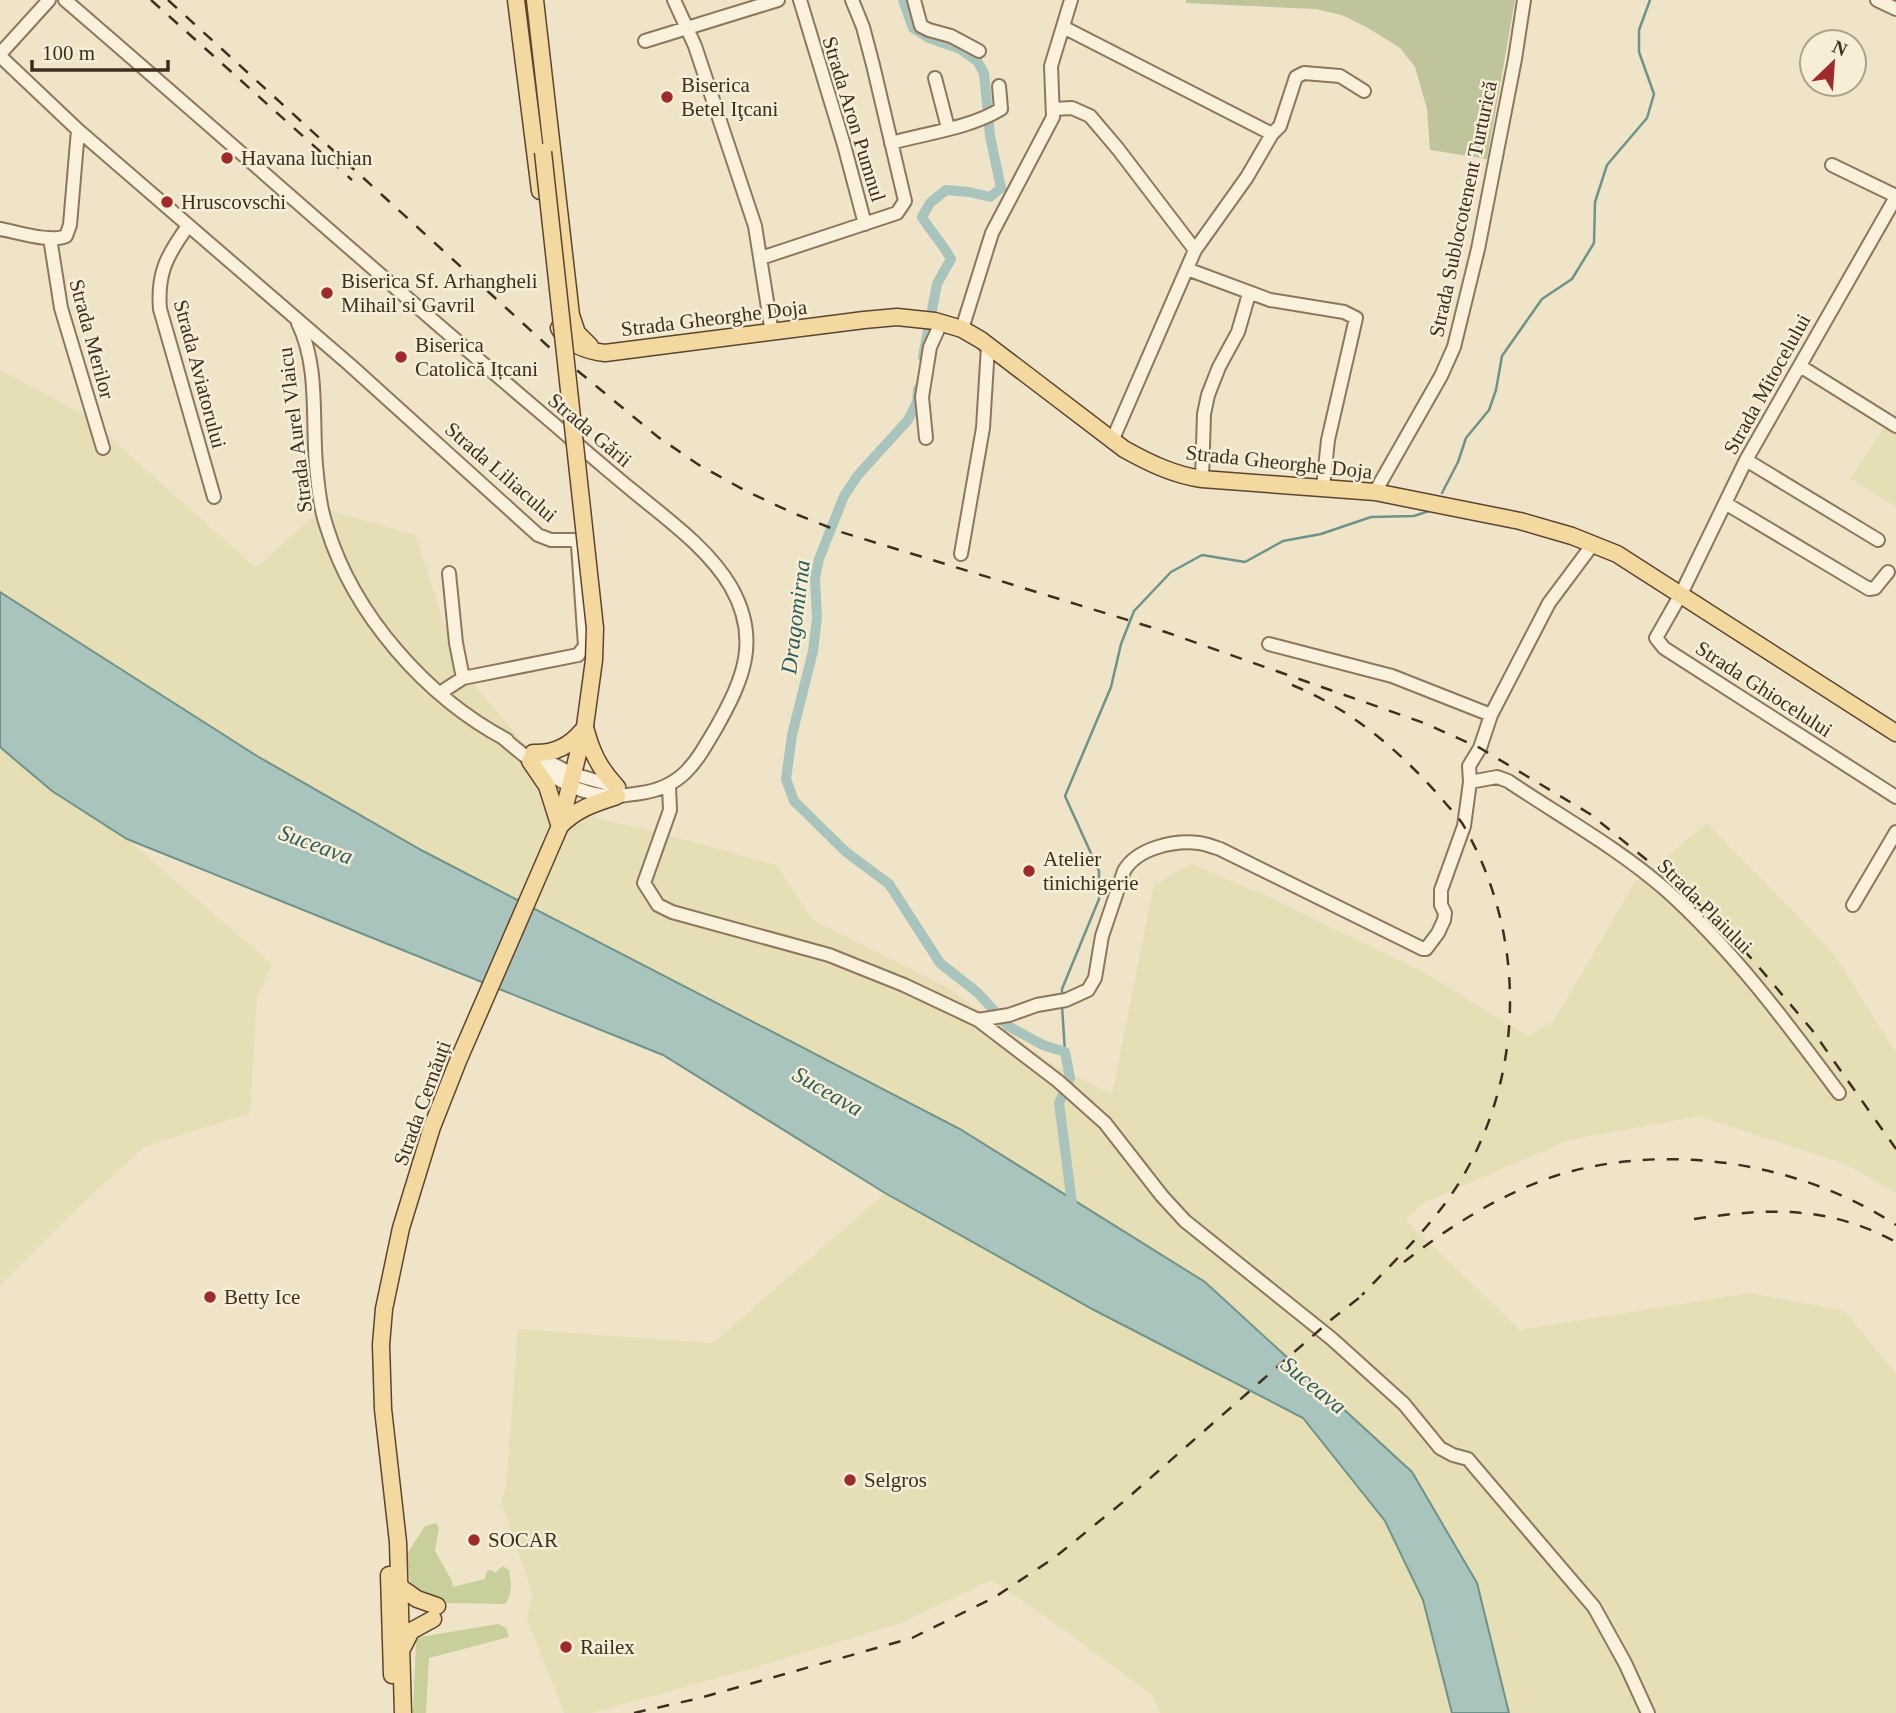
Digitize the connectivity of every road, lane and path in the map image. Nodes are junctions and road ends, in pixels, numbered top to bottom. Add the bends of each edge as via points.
1 (49, 0) edge
2 (65, 0) edge
3 (516, 0) edge
4 (525, 0) edge
5 (536, 0) edge
6 (674, 0) edge
7 (778, 0) edge
8 (800, 0) edge
9 (852, 0) edge
10 (914, 0) edge
11 (1071, 0) edge
12 (1524, 0) edge
13 (1877, 0) edge
14 (1896, 9) edge
15 (1063, 27) junction
16 (688, 28) junction
17 (645, 41) dead end
18 (979, 51) dead end
19 (0, 55) edge
20 (934, 78) dead end
21 (999, 86) dead end
22 (1364, 91) dead end
23 (1054, 109) junction
24 (948, 128) junction
25 (78, 130) junction
26 (1272, 134) junction
27 (891, 142) junction
28 (1832, 165) dead end
29 (1896, 197) edge
30 (865, 224) junction
31 (188, 226) junction
32 (0, 229) edge
33 (50, 238) junction
34 (1195, 250) junction
35 (761, 258) junction
36 (1187, 270) junction
37 (1249, 294) junction
38 (295, 316) junction
39 (932, 321) junction
40 (962, 329) junction
41 (772, 333) junction
42 (989, 346) junction
43 (604, 353) junction
44 (1800, 366) junction
45 (1896, 426) edge
46 (926, 438) dead end
47 (1112, 441) junction
48 (103, 448) dead end
49 (1746, 460) junction
50 (1202, 479) junction
51 (1324, 487) junction
52 (1375, 492) junction
53 (214, 497) dead end
54 (1725, 503) junction
55 (1878, 540) dead end
56 (1592, 544) junction
57 (961, 554) dead end
58 (1888, 572) dead end
59 (449, 573) dead end
60 (1681, 594) junction
61 (1269, 644) dead end
62 (463, 678) junction
63 (440, 693) junction
64 (1491, 715) junction
65 (585, 726) junction
66 (1896, 733) edge
67 (531, 757) junction
68 (571, 780) junction
69 (1470, 782) junction
70 (669, 786) junction
71 (616, 791) junction
72 (1896, 797) edge
73 (560, 826) junction
74 (1896, 832) edge
75 (1853, 905) dead end
76 (978, 1020) junction
77 (1839, 1093) dead end
78 (383, 1409) junction
79 (400, 1587) junction
80 (402, 1649) junction
81 (394, 1713) edge
82 (403, 1713) edge
83 (1647, 1713) edge

1 - 19 street
2 - 70 street, Strada Gării via 665,517 719,571 731,587 747,633 742,677 700,754 681,779
3 - 43 main road via 557,321 571,341
4 - 65 main road, Strada Cernăuți, bridge via 594,628
5 - 43 main road via 571,315 583,340
6 - 16 street
7 - 16 street
8 - 30 street, Strada Aron Pumnul
9 - 27 street via 870,52
10 - 18 street via 921,26
11 - 15 street
12 - 52 street, Strada Sublocotenent Turturică via 1478,249 1454,347
13 - 14 street
15 - 23 street via 1051,66
15 - 26 street
16 - 17 street
16 - 35 street via 755,226
19 - 25 street, Strada Aurel Vlaicu
20 - 24 street
21 - 24 street via 1001,109
22 - 26 street via 1340,76 1299,74 1279,127
23 - 34 street via 1072,108 1090,116
23 - 40 street via 992,233
24 - 27 street
25 - 31 street, Strada Aurel Vlaicu
25 - 33 street via 69,232 62,239
26 - 34 street
27 - 30 street via 905,201 897,213
28 - 29 street
29 - 44 street, Strada Mitocelului
30 - 35 street, Strada Aron Pumnul
31 - 38 street, Strada Aurel Vlaicu
31 - 53 street, Strada Aviatorului via 159,279 160,309
32 - 33 street
33 - 48 street, Strada Merilor via 61,308
34 - 36 street
35 - 41 street
36 - 37 street
36 - 47 street
37 - 50 street via 1208,394
37 - 51 street via 1356,318 1328,440
38 - 62 street, Strada Liliacului via 538,535 574,540 578,545 583,650 578,655
38 - 63 street, Strada Aurel Vlaicu via 310,358 316,463 326,528 379,629
39 - 40 main road, Strada Gheorghe Doja
39 - 41 main road, Strada Gheorghe Doja via 897,317
39 - 46 street via 922,397
40 - 42 main road, Strada Gheorghe Doja
41 - 43 main road, Strada Gheorghe Doja
42 - 47 main road, Strada Gheorghe Doja
42 - 57 street via 983,428
44 - 45 street
44 - 49 street, Strada Mitocelului
47 - 50 main road, Strada Gheorghe Doja via 1163,469
49 - 54 street, Strada Mitocelului
49 - 55 street
50 - 51 main road, Strada Gheorghe Doja
51 - 52 main road, Strada Gheorghe Doja
52 - 56 main road, Strada Gheorghe Doja via 1520,521
54 - 58 street via 1869,589
54 - 60 street, Strada Mitocelului
56 - 60 main road, Strada Gheorghe Doja via 1617,554
56 - 64 street via 1549,603
59 - 62 street
60 - 66 main road, Strada Gheorghe Doja
60 - 72 street, Strada Ghiocelului via 1657,633 1660,645
61 - 64 street via 1392,676
62 - 63 street, Strada Liliacului
63 - 67 street, Strada Aurel Vlaicu
64 - 69 street via 1469,766
65 - 67 main road via 559,750
65 - 68 main road, Strada Cernăuți
65 - 71 main road via 594,756
67 - 68 street, Strada Aurel Vlaicu via 542,771
67 - 73 main road via 547,786
68 - 71 street via 588,791
68 - 73 main road, Strada Cernăuți
69 - 76 street via 1464,826 1441,890 1445,913 1426,948 1220,849 1198,843 1170,845 1143,853 1128,864 1088,990 1061,1001
69 - 77 street, Strada Plaiului via 1497,777 1508,781 1666,890 1708,930
70 - 71 street via 638,793
70 - 76 street via 670,810 644,883 659,905 829,955
71 - 73 main road
73 - 78 main road, Strada Cernăuți via 458,1061 401,1228 382,1319
74 - 75 street
76 - 83 street via 1105,1123 1185,1220 1332,1339 1404,1405 1440,1448 1474,1465 1594,1606
78 - 79 main road, Strada Cernăuți
78 - 81 main road, Strada Cernăuți
79 - 80 main road, Strada Cernăuți
79 - 80 main road via 435,1613 411,1631
80 - 82 main road, Strada Cernăuți

